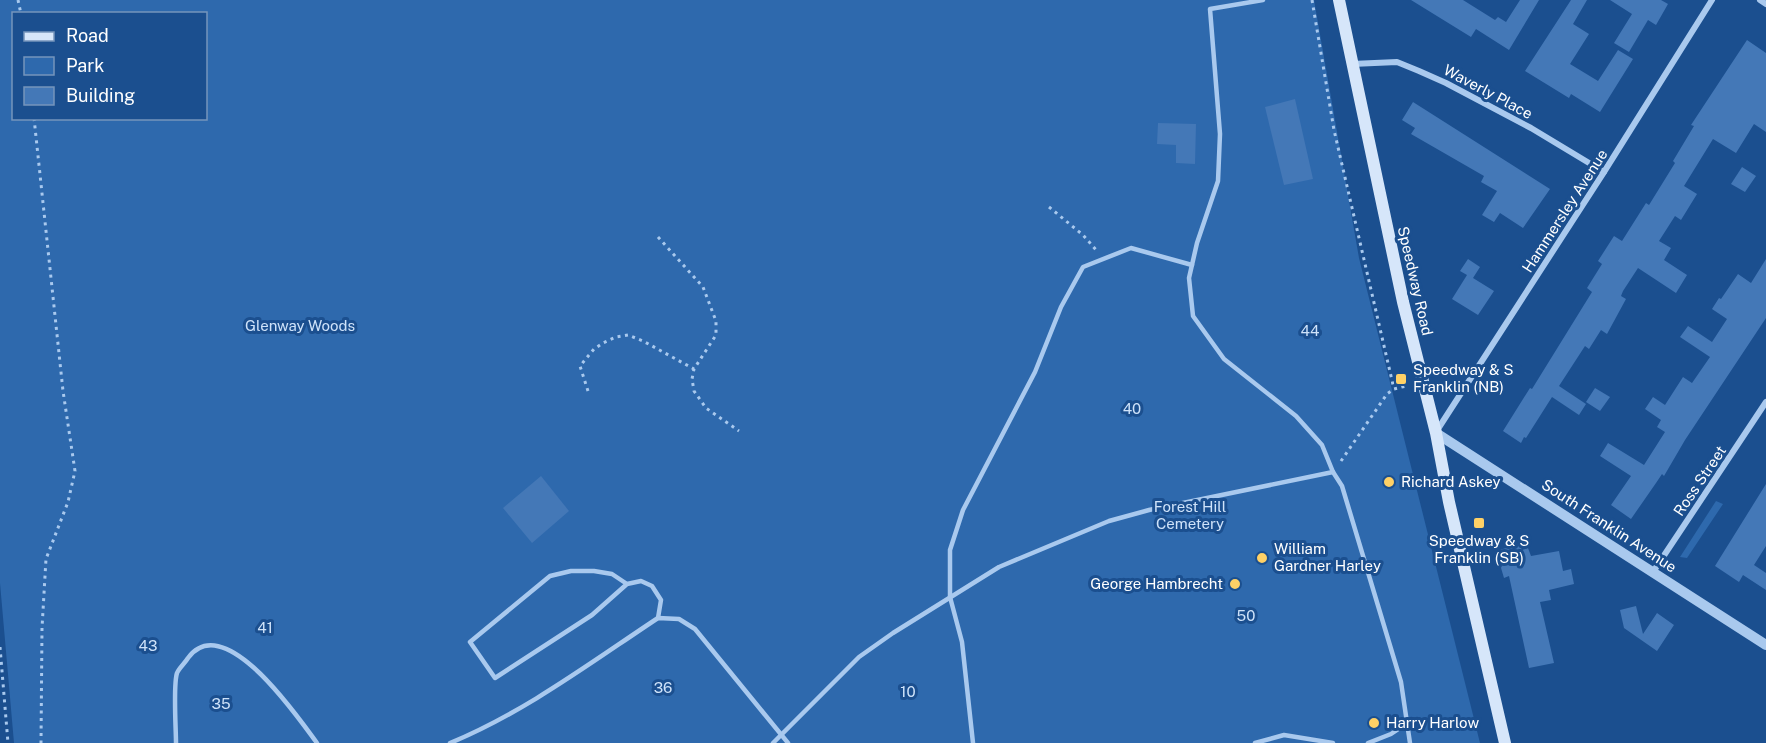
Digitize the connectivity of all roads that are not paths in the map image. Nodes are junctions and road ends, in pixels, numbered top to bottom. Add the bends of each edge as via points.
1 (1263, 0) edge
2 (1339, 0) edge
3 (1712, 0) edge
4 (1760, 0) edge
5 (1766, 4) edge
6 (1352, 64) junction
7 (1604, 172) junction
8 (1192, 265) junction
9 (1766, 402) edge
10 (1436, 433) junction
11 (1333, 472) junction
12 (1653, 572) junction
13 (627, 584) junction
14 (950, 597) junction
15 (658, 618) junction
16 (1766, 645) edge
17 (1408, 722) junction
18 (782, 736) junction
19 (176, 743) edge
20 (317, 743) edge
21 (450, 743) edge
22 (773, 743) edge
23 (788, 743) edge
24 (974, 743) edge
25 (1255, 743) edge
26 (1333, 743) edge
27 (1368, 743) edge
28 (1410, 743) edge
29 (1505, 743) edge

1 - 8 lane via 1210,9 1220,134 1218,181
2 - 6 main road, Speedway Road
3 - 7 street, Hammersley Avenue
4 - 5 street
6 - 7 street, Waverly Place via 1397,62 1446,82
6 - 10 main road, Speedway Road via 1403,302
7 - 10 street, Hammersley Avenue
8 - 11 lane via 1189,278 1193,316 1224,360 1296,416 1323,445
8 - 14 lane via 1131,248 1083,267 1060,307 1035,372 963,510 950,550
9 - 12 street, Ross Street
10 - 12 street, South Franklin Avenue
10 - 29 main road, Speedway Road
11 - 14 lane via 1108,521 999,567
11 - 17 lane via 1342,486 1371,579 1401,682
12 - 16 street, South Franklin Avenue
13 - 13 lane via 592,615 495,678 470,642 550,576 594,571 612,574
13 - 15 lane via 641,581 652,586 661,600
14 - 18 lane via 859,657
14 - 24 lane via 962,642
15 - 18 lane via 680,619 695,629
15 - 21 lane via 527,705
17 - 27 lane
17 - 28 lane
18 - 22 lane
18 - 23 lane
19 - 20 lane via 177,674 194,650 213,644 236,653 264,678
25 - 26 lane via 1284,735

